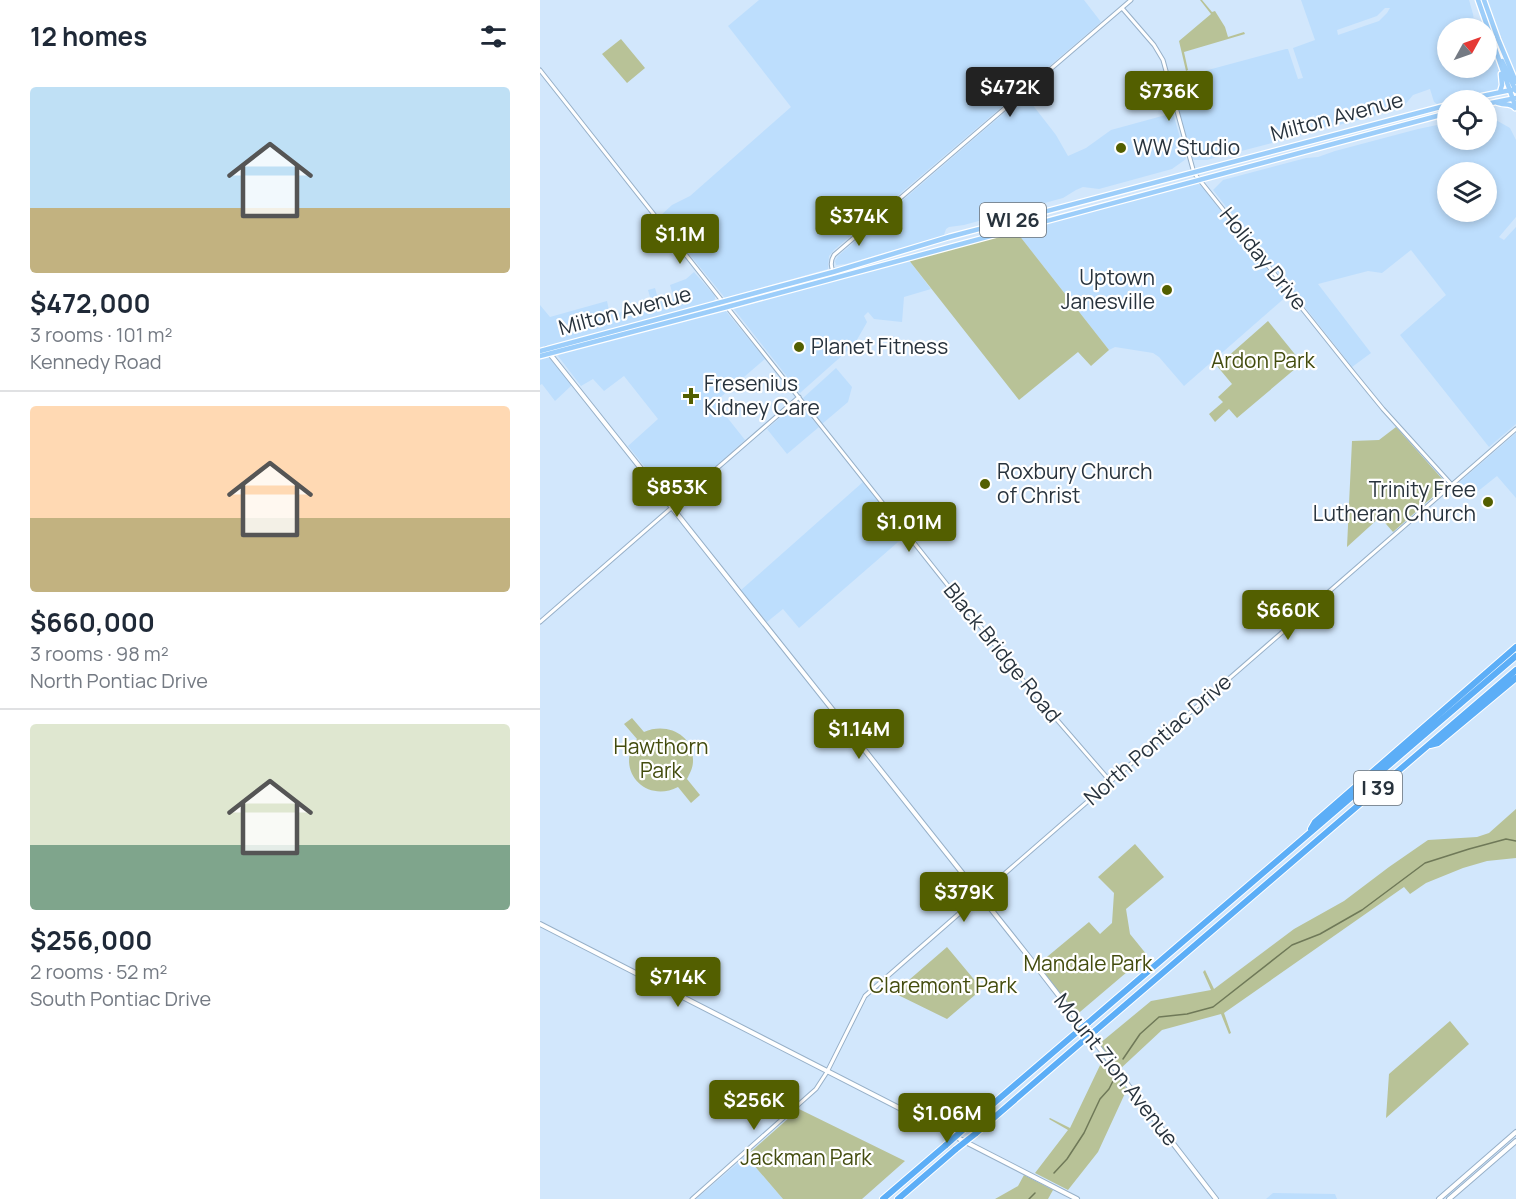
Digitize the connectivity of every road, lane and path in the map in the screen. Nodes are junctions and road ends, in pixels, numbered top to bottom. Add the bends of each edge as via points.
1 (1131, 0) edge
2 (1478, 0) edge
3 (1484, 0) edge
4 (1122, 8) junction
5 (1484, 18) edge
6 (1497, 54) edge
7 (1497, 57) edge
8 (1499, 63) junction
9 (540, 70) edge
10 (1516, 80) edge
11 (1514, 90) edge
12 (1500, 92) junction
13 (1497, 93) edge
14 (1515, 98) edge
15 (1497, 102) edge
16 (1497, 102) edge
17 (1437, 108) edge
18 (1516, 109) edge
19 (1437, 116) edge
20 (1194, 173) junction
21 (1200, 179) junction
22 (833, 272) junction
23 (835, 278) junction
24 (722, 301) junction
25 (727, 307) junction
26 (634, 326) junction
27 (627, 334) junction
28 (546, 349) junction
29 (540, 351) edge
30 (550, 354) junction
31 (540, 356) edge
32 (799, 397) junction
33 (1516, 429) edge
34 (1451, 484) junction
35 (673, 507) junction
36 (540, 622) edge
37 (1516, 647) edge
38 (1516, 656) edge
39 (1516, 670) edge
40 (1516, 678) edge
41 (1427, 746) junction
42 (1110, 781) junction
43 (1310, 833) junction
44 (980, 895) junction
45 (540, 924) edge
46 (827, 1072) junction
47 (1516, 1132) edge
48 (1516, 1141) edge
49 (692, 1199) edge
50 (883, 1199) edge
51 (897, 1199) edge
52 (1077, 1199) edge
53 (1216, 1199) edge
54 (1439, 1199) edge
55 (1449, 1199) edge

1 - 4 street
2 - 5 main road
3 - 10 main road
4 - 20 street, Holiday Drive via 1163,60
4 - 22 street via 834,255
6 - 11 main road
7 - 8 main road
8 - 11 main road
8 - 12 main road
9 - 24 street, Black Bridge Road
11 - 12 main road
11 - 14 main road
12 - 13 main road
14 - 15 main road
14 - 18 main road
16 - 18 main road via 1511,104
17 - 20 main road, Milton Avenue / WI 26
19 - 21 main road, Milton Avenue / WI 26
20 - 21 street, Holiday Drive
20 - 22 main road, Milton Avenue / WI 26 via 949,237
21 - 23 main road, Milton Avenue / WI 26
21 - 34 street, Holiday Drive via 1383,409
22 - 23 street
22 - 24 main road, Milton Avenue / WI 26
23 - 25 main road, Milton Avenue / WI 26
24 - 25 street, Black Bridge Road
24 - 26 main road, Milton Avenue / WI 26
25 - 27 main road, Milton Avenue / WI 26
25 - 32 street, Black Bridge Road
26 - 27 main road
26 - 28 main road, Milton Avenue / WI 26
27 - 30 main road, Milton Avenue / WI 26
28 - 29 main road, Milton Avenue / WI 26
28 - 30 main road, Mount Zion Avenue
30 - 31 main road, Milton Avenue / WI 26
30 - 35 main road, Mount Zion Avenue
32 - 35 street
32 - 42 street, Black Bridge Road via 1026,684
33 - 34 street, North Pontiac Drive
34 - 42 street, North Pontiac Drive
35 - 36 street
35 - 44 main road, Mount Zion Avenue
37 - 43 highway via 1315,822
38 - 43 highway, I 39
39 - 41 highway, I 39
40 - 41 highway via 1438,743
41 - 51 highway, I 39, bridge
42 - 44 street, North Pontiac Drive
43 - 50 highway, I 39, bridge
44 - 46 street, North Pontiac Drive via 866,996
44 - 53 main road, Mount Zion Avenue
45 - 46 main road
46 - 49 street, North Pontiac Drive via 810,1096
46 - 52 main road
47 - 54 main road
48 - 55 main road

